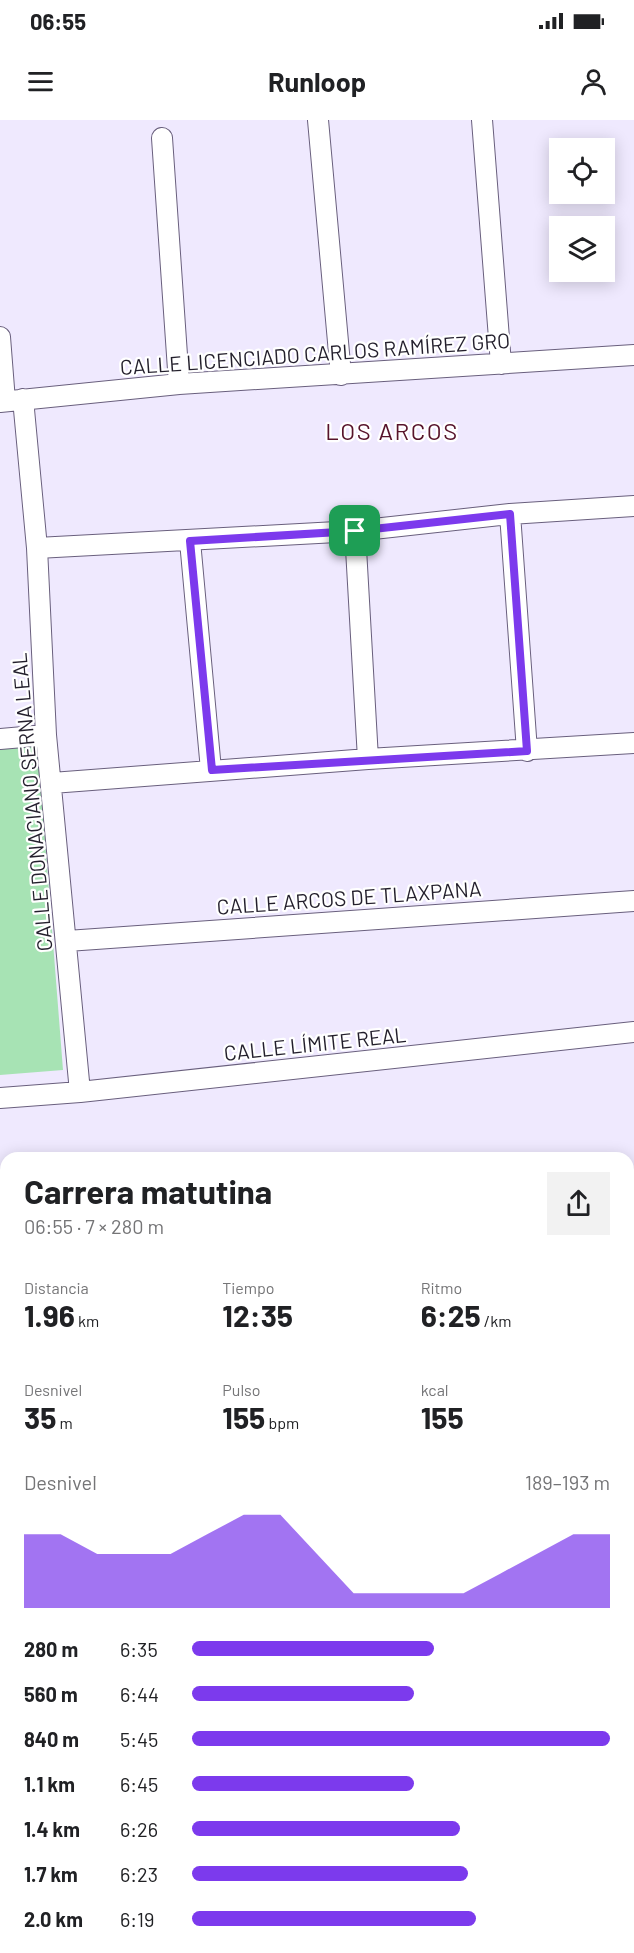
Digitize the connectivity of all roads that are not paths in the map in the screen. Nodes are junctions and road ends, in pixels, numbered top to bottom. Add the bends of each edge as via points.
1 (318, 120) edge
2 (483, 120) edge
3 (162, 138) dead end
4 (0, 337) edge
5 (634, 355) edge
6 (501, 364) junction
7 (341, 375) junction
8 (179, 384) junction
9 (9, 401) edge
10 (634, 506) edge
11 (510, 514) junction
12 (355, 531) junction
13 (190, 541) junction
14 (37, 548) junction
15 (46, 735) junction
16 (0, 739) edge
17 (634, 743) edge
18 (527, 751) junction
19 (368, 759) junction
20 (212, 770) junction
21 (52, 783) junction
22 (634, 901) edge
23 (67, 941) junction
24 (634, 1032) edge
25 (80, 1092) junction
26 (0, 1098) edge

1 - 7 street
2 - 6 street
3 - 8 street
4 - 9 street, CALLE DONACIANO SERNA LEAL
5 - 6 street, CALLE LICENCIADO CARLOS RAMÍREZ GRO
6 - 7 street, CALLE LICENCIADO CARLOS RAMÍREZ GRO
7 - 8 street, CALLE LICENCIADO CARLOS RAMÍREZ GRO
8 - 9 street, CALLE LICENCIADO CARLOS RAMÍREZ GRO
9 - 14 street, CALLE DONACIANO SERNA LEAL
10 - 11 street
11 - 12 street
11 - 18 street
12 - 13 street
12 - 19 street
13 - 14 street
13 - 20 street
14 - 15 street, CALLE DONACIANO SERNA LEAL
15 - 16 street
15 - 21 street, CALLE DONACIANO SERNA LEAL
17 - 18 street
18 - 19 street
19 - 20 street
20 - 21 street
21 - 23 street, CALLE DONACIANO SERNA LEAL
22 - 23 street, CALLE ARCOS DE TLAXPANA
23 - 25 street, CALLE DONACIANO SERNA LEAL
24 - 25 street, CALLE LÍMITE REAL
25 - 26 street, CALLE LÍMITE REAL

